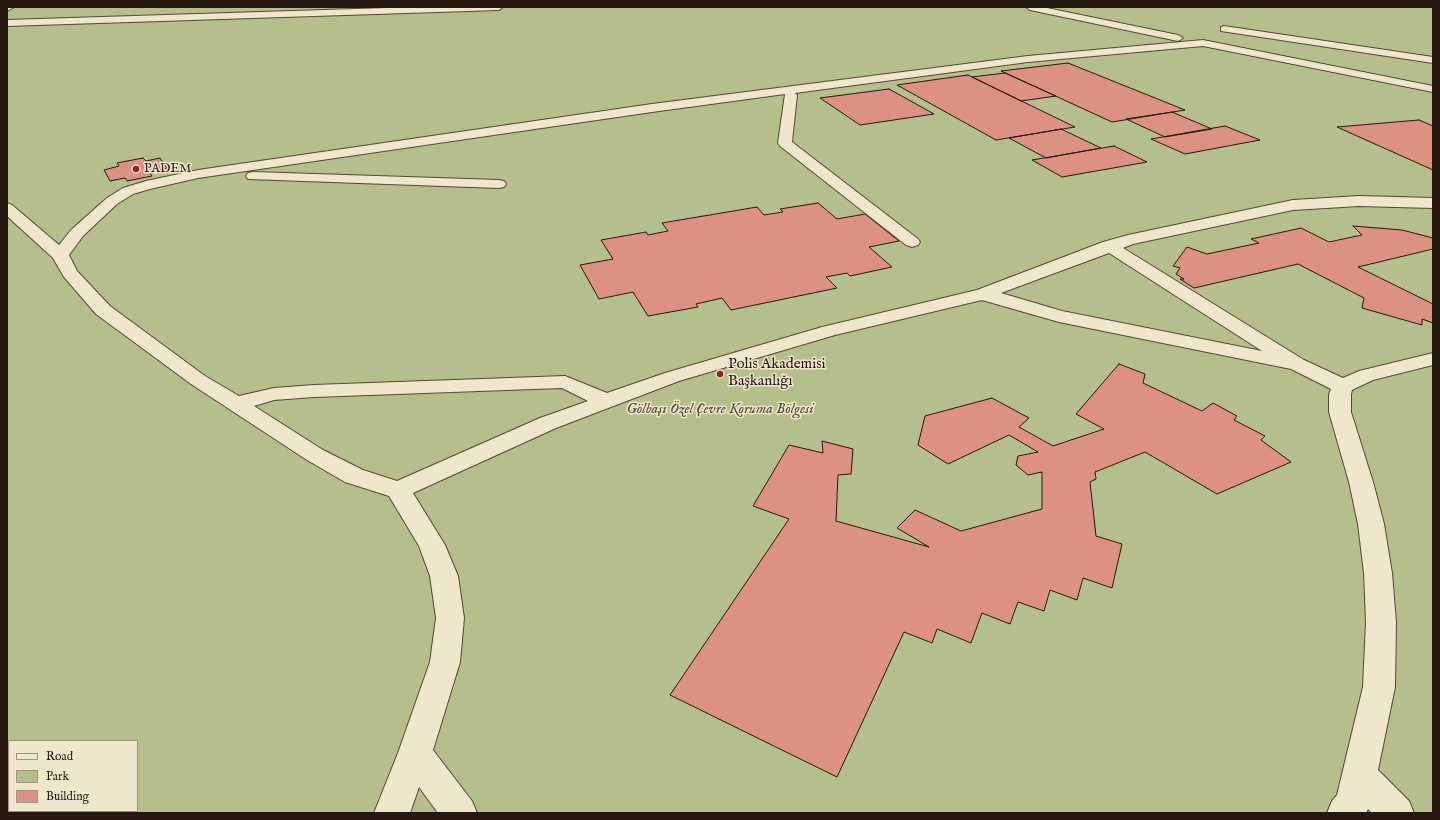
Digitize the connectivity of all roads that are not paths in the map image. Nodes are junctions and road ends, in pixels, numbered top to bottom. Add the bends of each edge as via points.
1 (499, 7) edge
2 (1030, 7) edge
3 (7, 23) edge
4 (1224, 29) dead end
5 (1203, 43) junction
6 (1433, 60) edge
7 (1433, 89) edge
8 (788, 91) junction
9 (219, 171) junction
10 (499, 184) dead end
11 (1433, 203) edge
12 (7, 208) edge
13 (912, 242) dead end
14 (1109, 246) junction
15 (60, 255) junction
16 (983, 294) junction
17 (1433, 359) edge
18 (1297, 364) junction
19 (1343, 386) junction
20 (606, 401) junction
21 (235, 404) junction
22 (398, 490) junction
23 (415, 753) junction
24 (1360, 775) junction
25 (392, 813) edge
26 (459, 813) edge
27 (1345, 813) edge
28 (1396, 813) edge

1 - 3 street
2 - 5 street
4 - 6 street
5 - 7 street
5 - 8 street via 1028,59
8 - 9 street via 652,108
8 - 13 street via 791,95 785,143
9 - 10 street via 232,176
9 - 15 street via 146,184 128,191 112,201 77,233
11 - 14 street via 1359,201 1293,205
12 - 15 street
14 - 16 street
14 - 18 street
15 - 21 street via 70,273 103,310
16 - 18 street via 1059,316
16 - 20 street via 829,331 747,354
17 - 19 street via 1366,375
18 - 19 street
19 - 24 street via 1339,400 1340,412 1371,524 1381,622 1379,687
20 - 21 street via 565,382 314,391 274,394
20 - 22 street via 548,423
21 - 22 street via 315,455 354,476
22 - 23 street via 432,545 444,576 450,618 445,662
23 - 25 street
23 - 26 street
24 - 27 street via 1352,805
24 - 28 street

